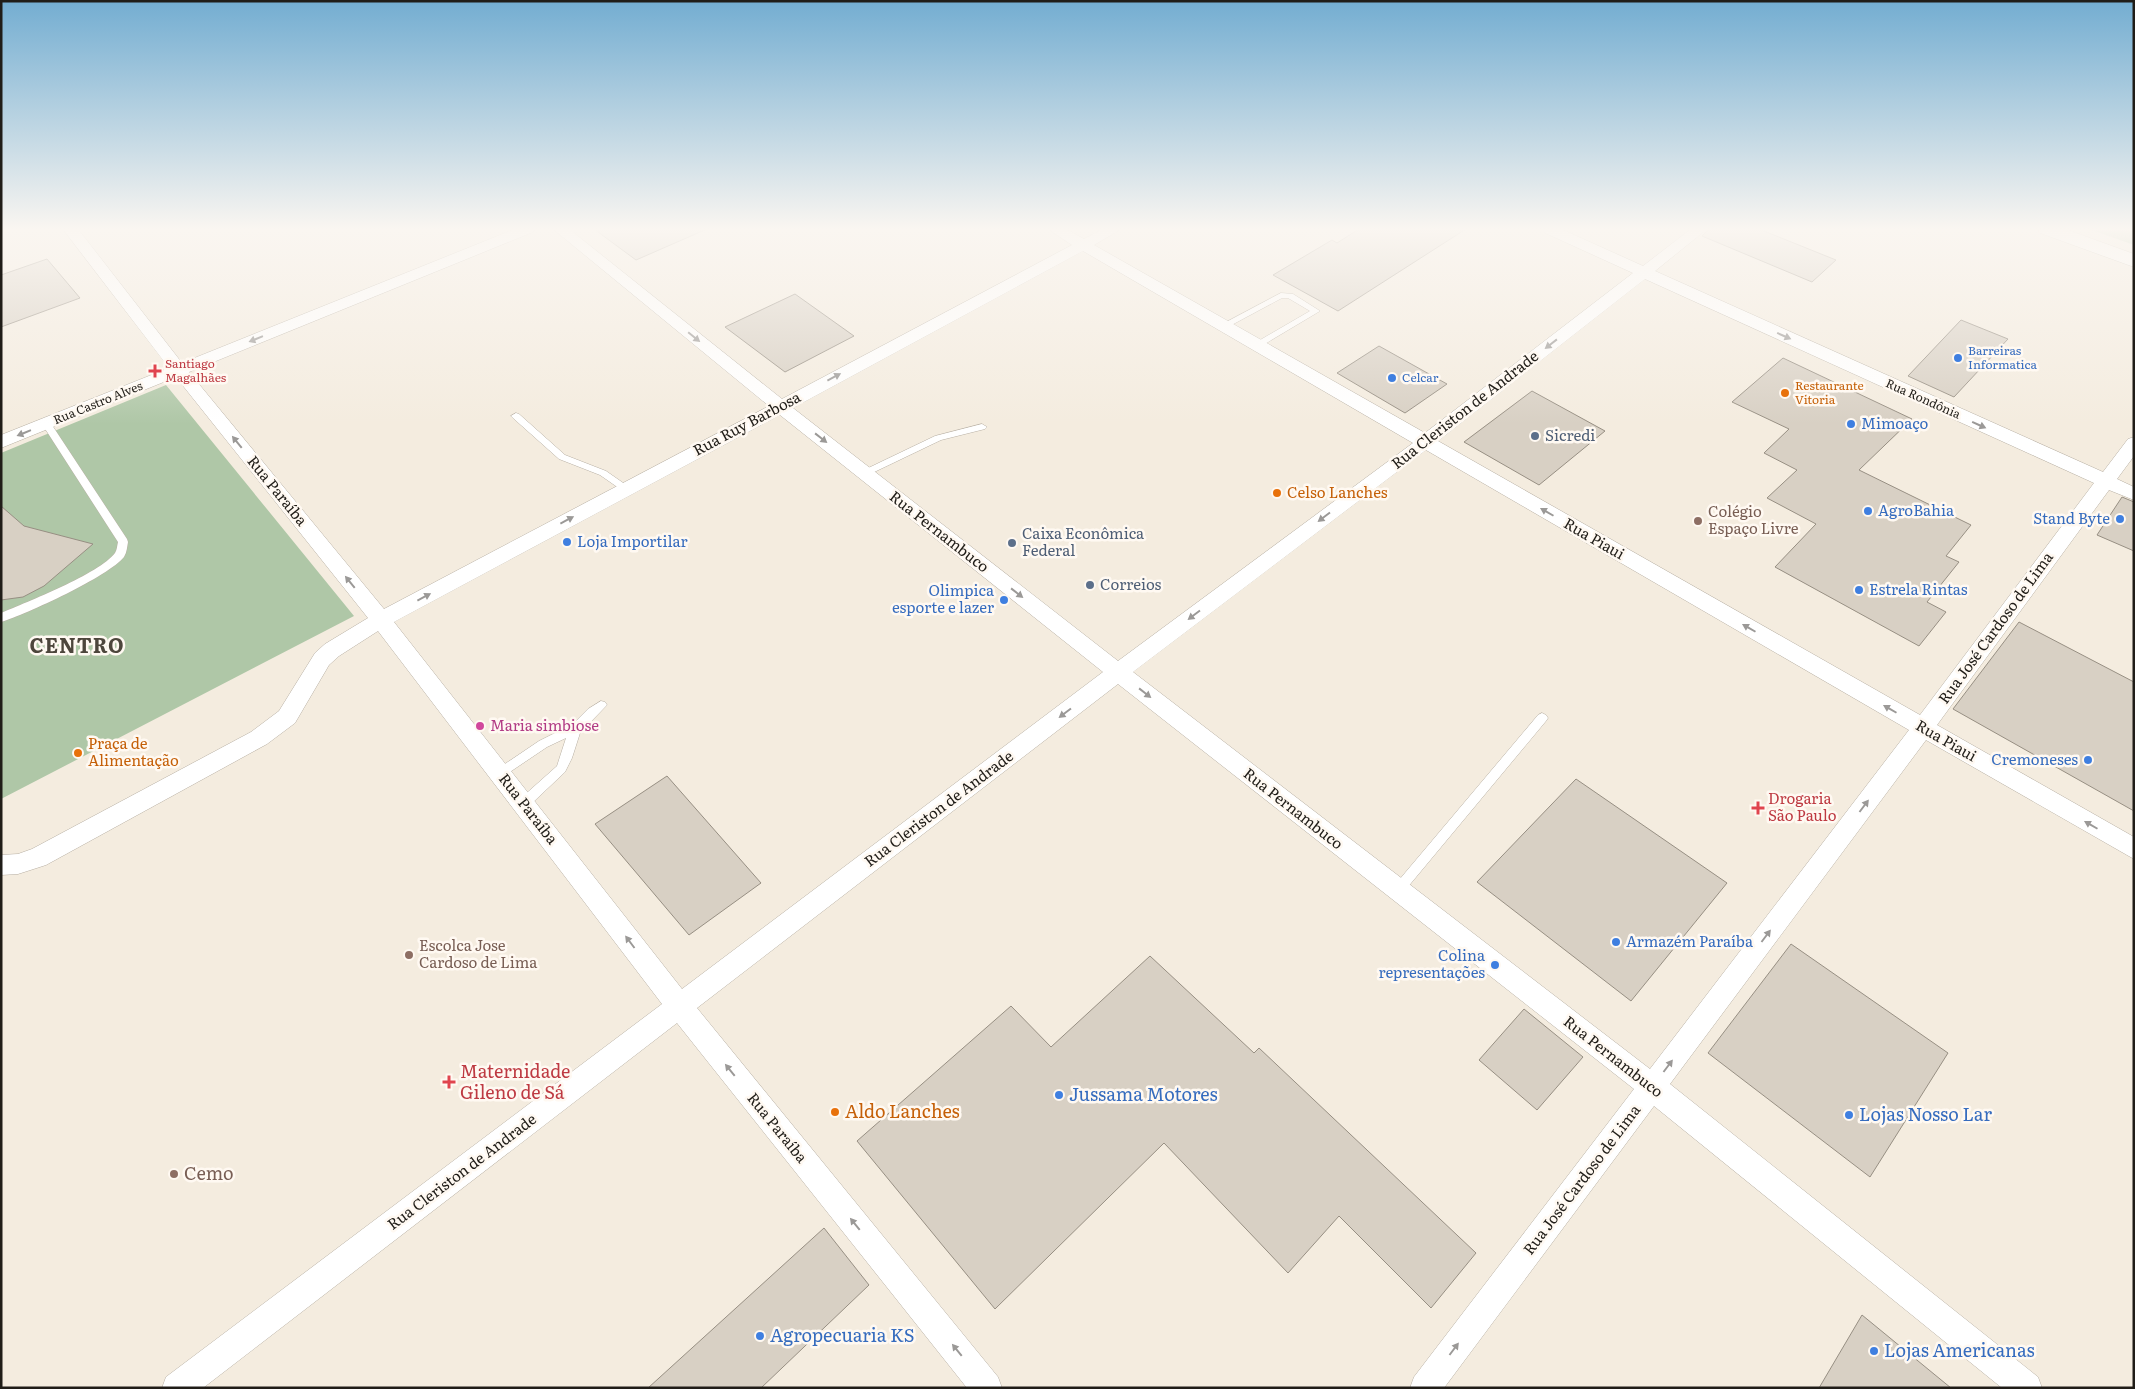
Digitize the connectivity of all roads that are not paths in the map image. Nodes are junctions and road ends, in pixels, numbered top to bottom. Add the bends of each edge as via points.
1 (120, 294) edge
2 (368, 294) edge
3 (641, 294) edge
4 (992, 294) edge
5 (1168, 294) edge
6 (1616, 294) edge
7 (1692, 294) edge
8 (1223, 326) junction
9 (1258, 345) junction
10 (179, 370) junction
11 (780, 406) junction
12 (516, 416) dead end
13 (47, 424) junction
14 (982, 427) dead end
15 (1, 442) edge
16 (1425, 442) junction
17 (2134, 443) edge
18 (864, 473) junction
19 (2104, 481) junction
20 (626, 489) junction
21 (2134, 494) edge
22 (1, 618) edge
23 (381, 620) junction
24 (1118, 672) junction
25 (601, 705) dead end
26 (1542, 718) dead end
27 (576, 728) junction
28 (1923, 728) junction
29 (500, 773) junction
30 (524, 803) junction
31 (2134, 849) edge
32 (1, 865) edge
33 (1398, 890) junction
34 (680, 1007) junction
35 (1652, 1087) junction
36 (178, 1388) edge
37 (988, 1388) edge
38 (1425, 1388) edge
39 (2027, 1388) edge

1 - 10 street, Rua Paraíba
2 -> 10 street, Rua Castro Alves
3 -> 11 street, Rua Pernambuco
11 -> 4 street, Rua Ruy Barbosa
5 - 8 street, Rua Piaui
6 -> 16 street, Rua Cleriston de Andrade
7 -> 19 street, Rua Rondônia
8 - 9 street, Rua Piaui
8 - 9 lane via 1282,295 1290,296 1316,311
9 - 16 street, Rua Piaui
10 - 13 street, Rua Castro Alves
23 -> 10 street, Rua Paraíba
11 -> 18 street, Rua Pernambuco
11 - 20 street, Rua Ruy Barbosa
12 - 20 lane via 562,457 603,473
13 -> 15 street, Rua Castro Alves
13 - 22 lane via 123,542 122,548 97,572
14 - 18 lane via 938,438
16 -> 24 street, Rua Cleriston de Andrade
28 -> 16 street, Rua Piaui
17 - 19 street, Rua José Cardoso de Lima
18 -> 24 street, Rua Pernambuco
19 - 21 street, Rua Rondônia
19 - 28 street, Rua José Cardoso de Lima
23 -> 20 street, Rua Ruy Barbosa
23 - 29 street, Rua Paraíba
23 - 32 street, Rua Ruy Barbosa via 322,659 287,717 259,738 38,858
24 -> 33 street, Rua Pernambuco
24 -> 34 street, Rua Cleriston de Andrade
25 - 27 lane
26 - 33 lane
27 - 29 lane via 543,744
27 - 30 lane via 562,768
31 -> 28 street, Rua Piaui
35 -> 28 street, Rua José Cardoso de Lima
29 - 30 street, Rua Paraíba
34 -> 30 street, Rua Paraíba
33 - 35 street, Rua Pernambuco
34 - 36 street, Rua Cleriston de Andrade
37 -> 34 street, Rua Paraíba
38 -> 35 street, Rua José Cardoso de Lima
35 - 39 street, Rua Pernambuco

